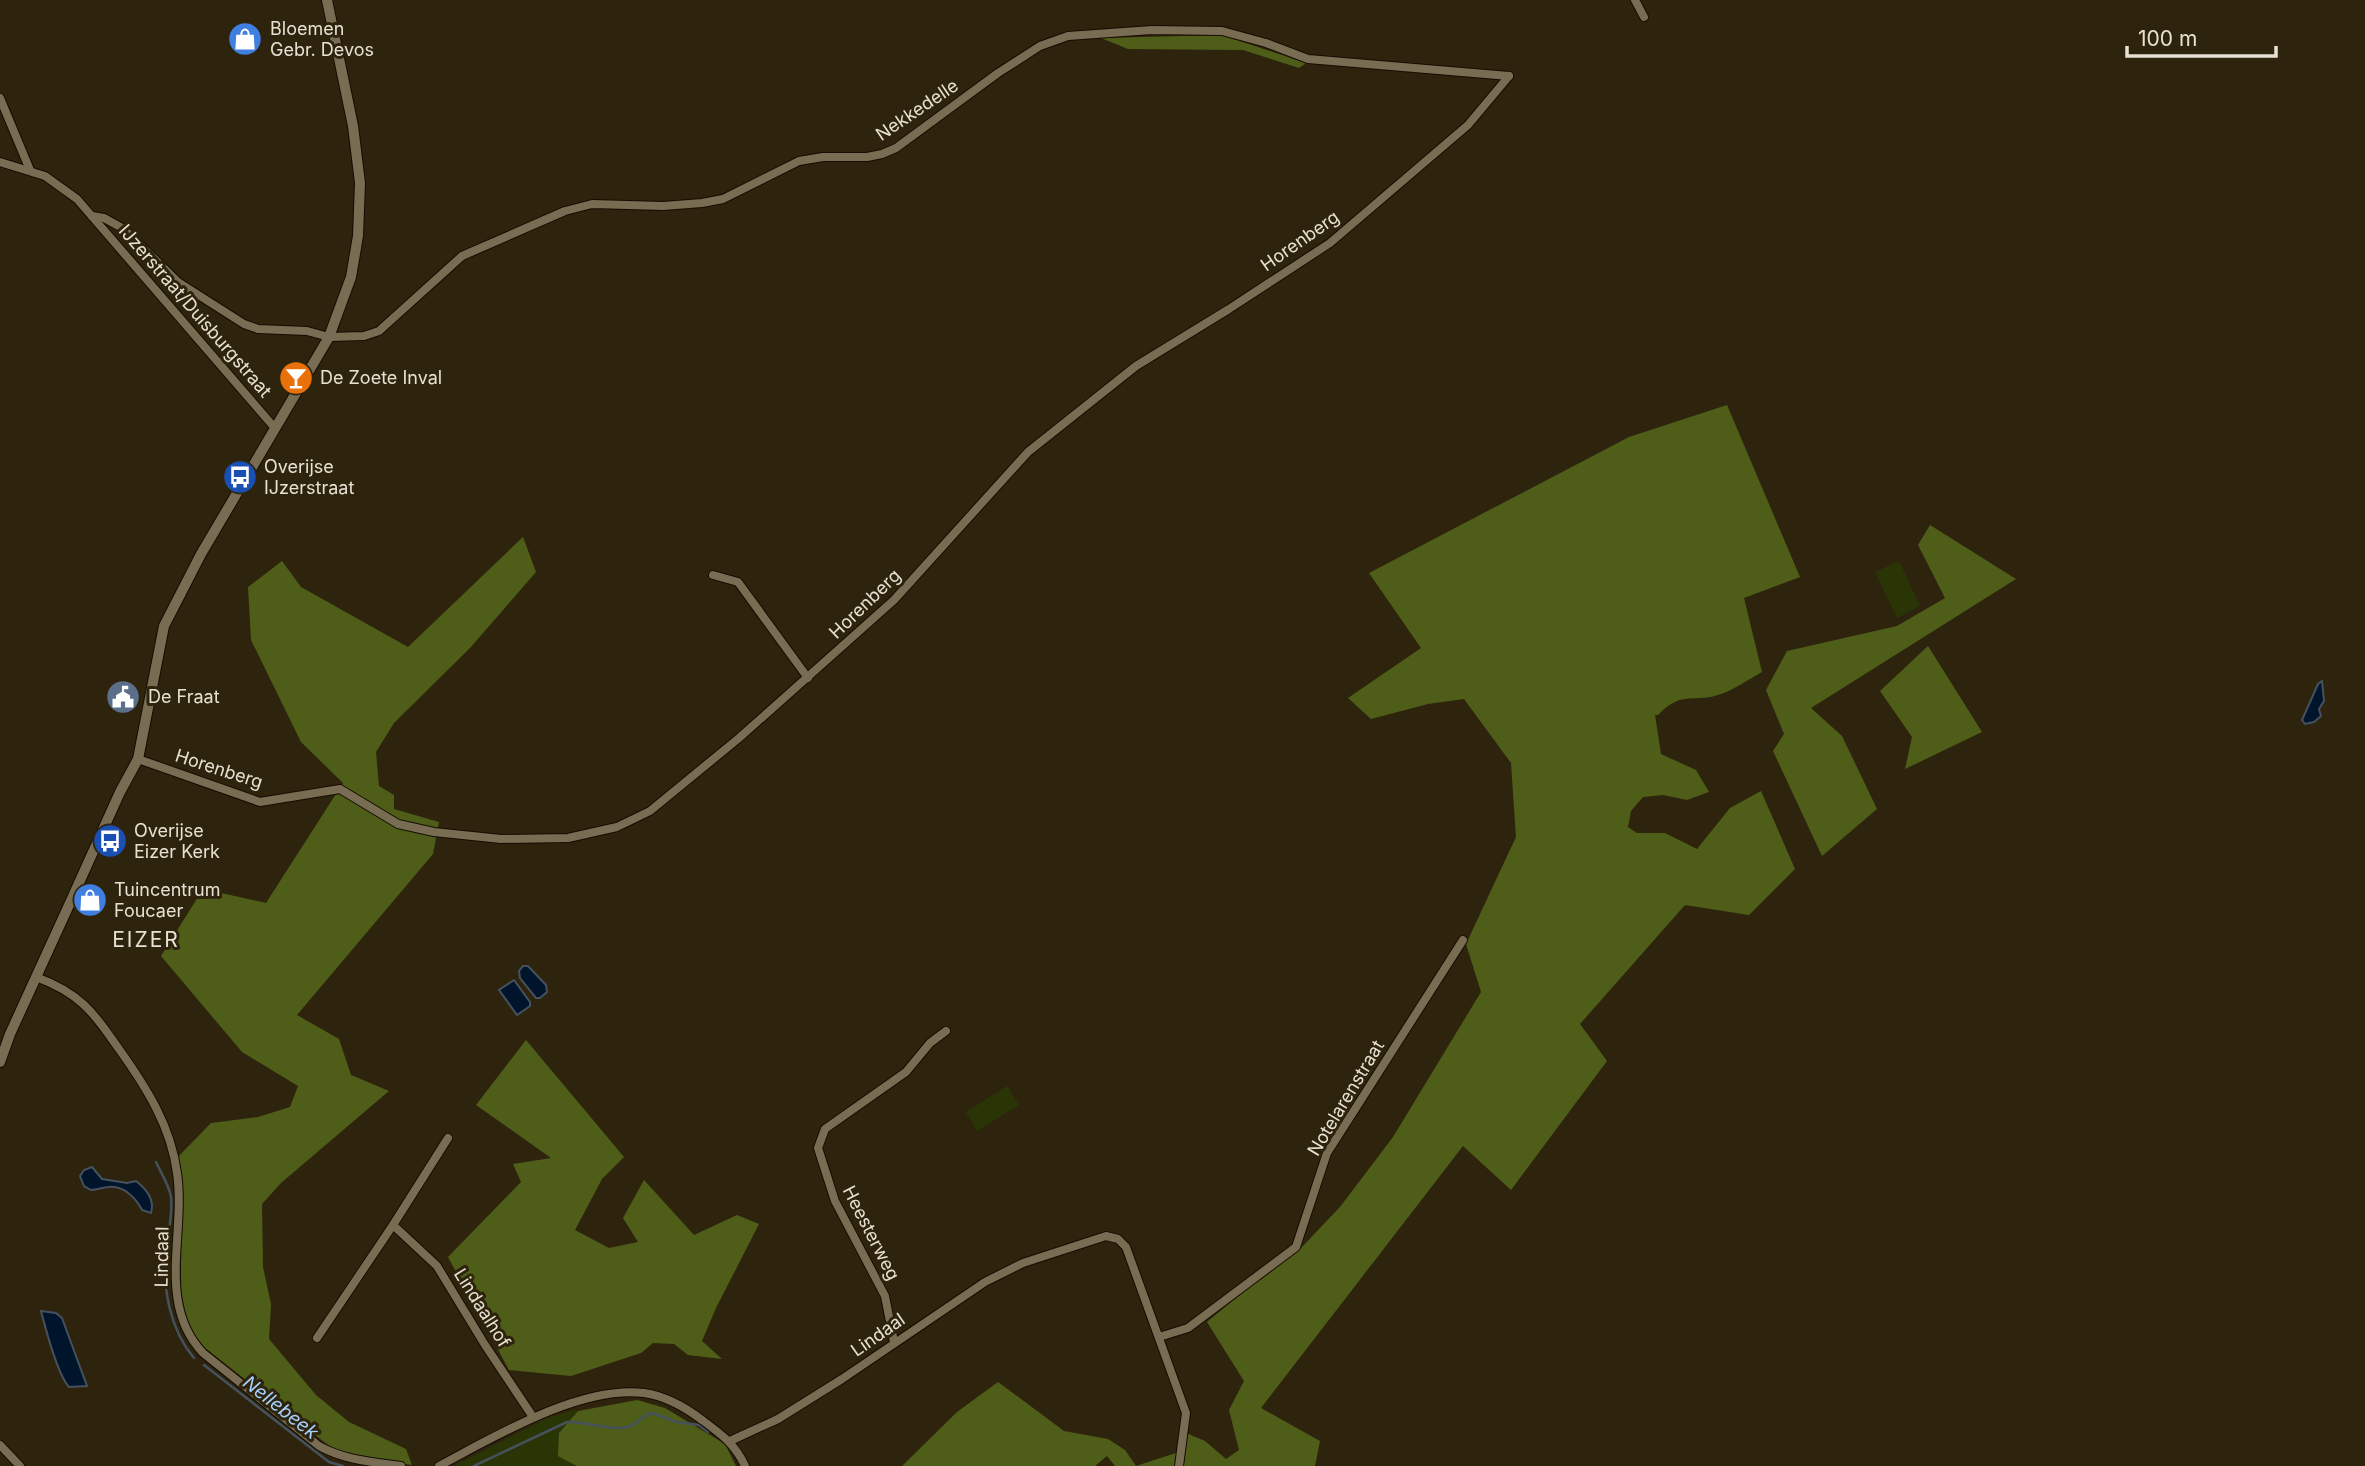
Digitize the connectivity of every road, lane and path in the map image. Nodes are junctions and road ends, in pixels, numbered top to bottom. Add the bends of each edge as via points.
1 (327, 0) edge
2 (1634, 0) edge
3 (1644, 17) dead end
4 (1509, 76) joint
5 (0, 98) edge
6 (0, 162) edge
7 (30, 170) junction
8 (92, 216) junction
9 (329, 337) junction
10 (274, 427) junction
11 (713, 575) dead end
12 (808, 678) junction
13 (138, 759) junction
14 (1463, 940) dead end
15 (36, 977) junction
16 (946, 1031) dead end
17 (5, 1032) edge
18 (0, 1062) edge
19 (448, 1138) dead end
20 (393, 1225) junction
21 (1158, 1337) junction
22 (317, 1338) dead end
23 (894, 1342) junction
24 (533, 1417) junction
25 (730, 1441) junction
26 (0, 1445) edge
27 (20, 1466) edge
28 (401, 1466) edge
29 (439, 1466) edge
30 (744, 1466) edge
31 (1179, 1466) edge

1 - 9 street via 356,144 360,204 351,277
2 - 3 street
4 - 9 street, Nekkedelle via 1308,59 1223,31 1068,36 1040,46 882,154 799,161 723,199 702,203 592,204 565,211 461,256 379,331
4 - 12 street, Horenberg via 1468,125 1330,243 1136,366 1028,452 894,600
5 - 7 street
6 - 7 street, IJzerstraat/Duisburgstraat
7 - 8 street, IJzerstraat/Duisburgstraat via 77,199
8 - 9 street, Nekkedelle via 124,229 178,282 244,324
8 - 10 street, IJzerstraat/Duisburgstraat
9 - 10 street
10 - 13 street via 164,626
11 - 12 street via 738,582
12 - 13 street, Horenberg via 650,811 617,827 568,838 500,839 434,832 398,824 340,789 260,802
13 - 15 street
14 - 21 street, Notelarenstraat via 1326,1153 1296,1247 1188,1328
15 - 17 street
15 - 28 street, Lindaal via 68,992 91,1010 157,1109 177,1172 180,1207 174,1278 185,1330 193,1342 319,1446 333,1454
16 - 23 street, Heesterweg via 906,1072 825,1129 818,1147 835,1200 885,1296
17 - 18 street
19 - 20 street
20 - 22 street
20 - 24 street, Lindaalhof via 438,1266
21 - 23 street, Lindaal via 1126,1247 1106,1236 1013,1268
21 - 31 street, Lindaal via 1186,1413
23 - 25 street, Lindaal via 778,1419
24 - 25 street via 604,1396 644,1393 670,1400
24 - 29 street
25 - 30 street
26 - 27 street

